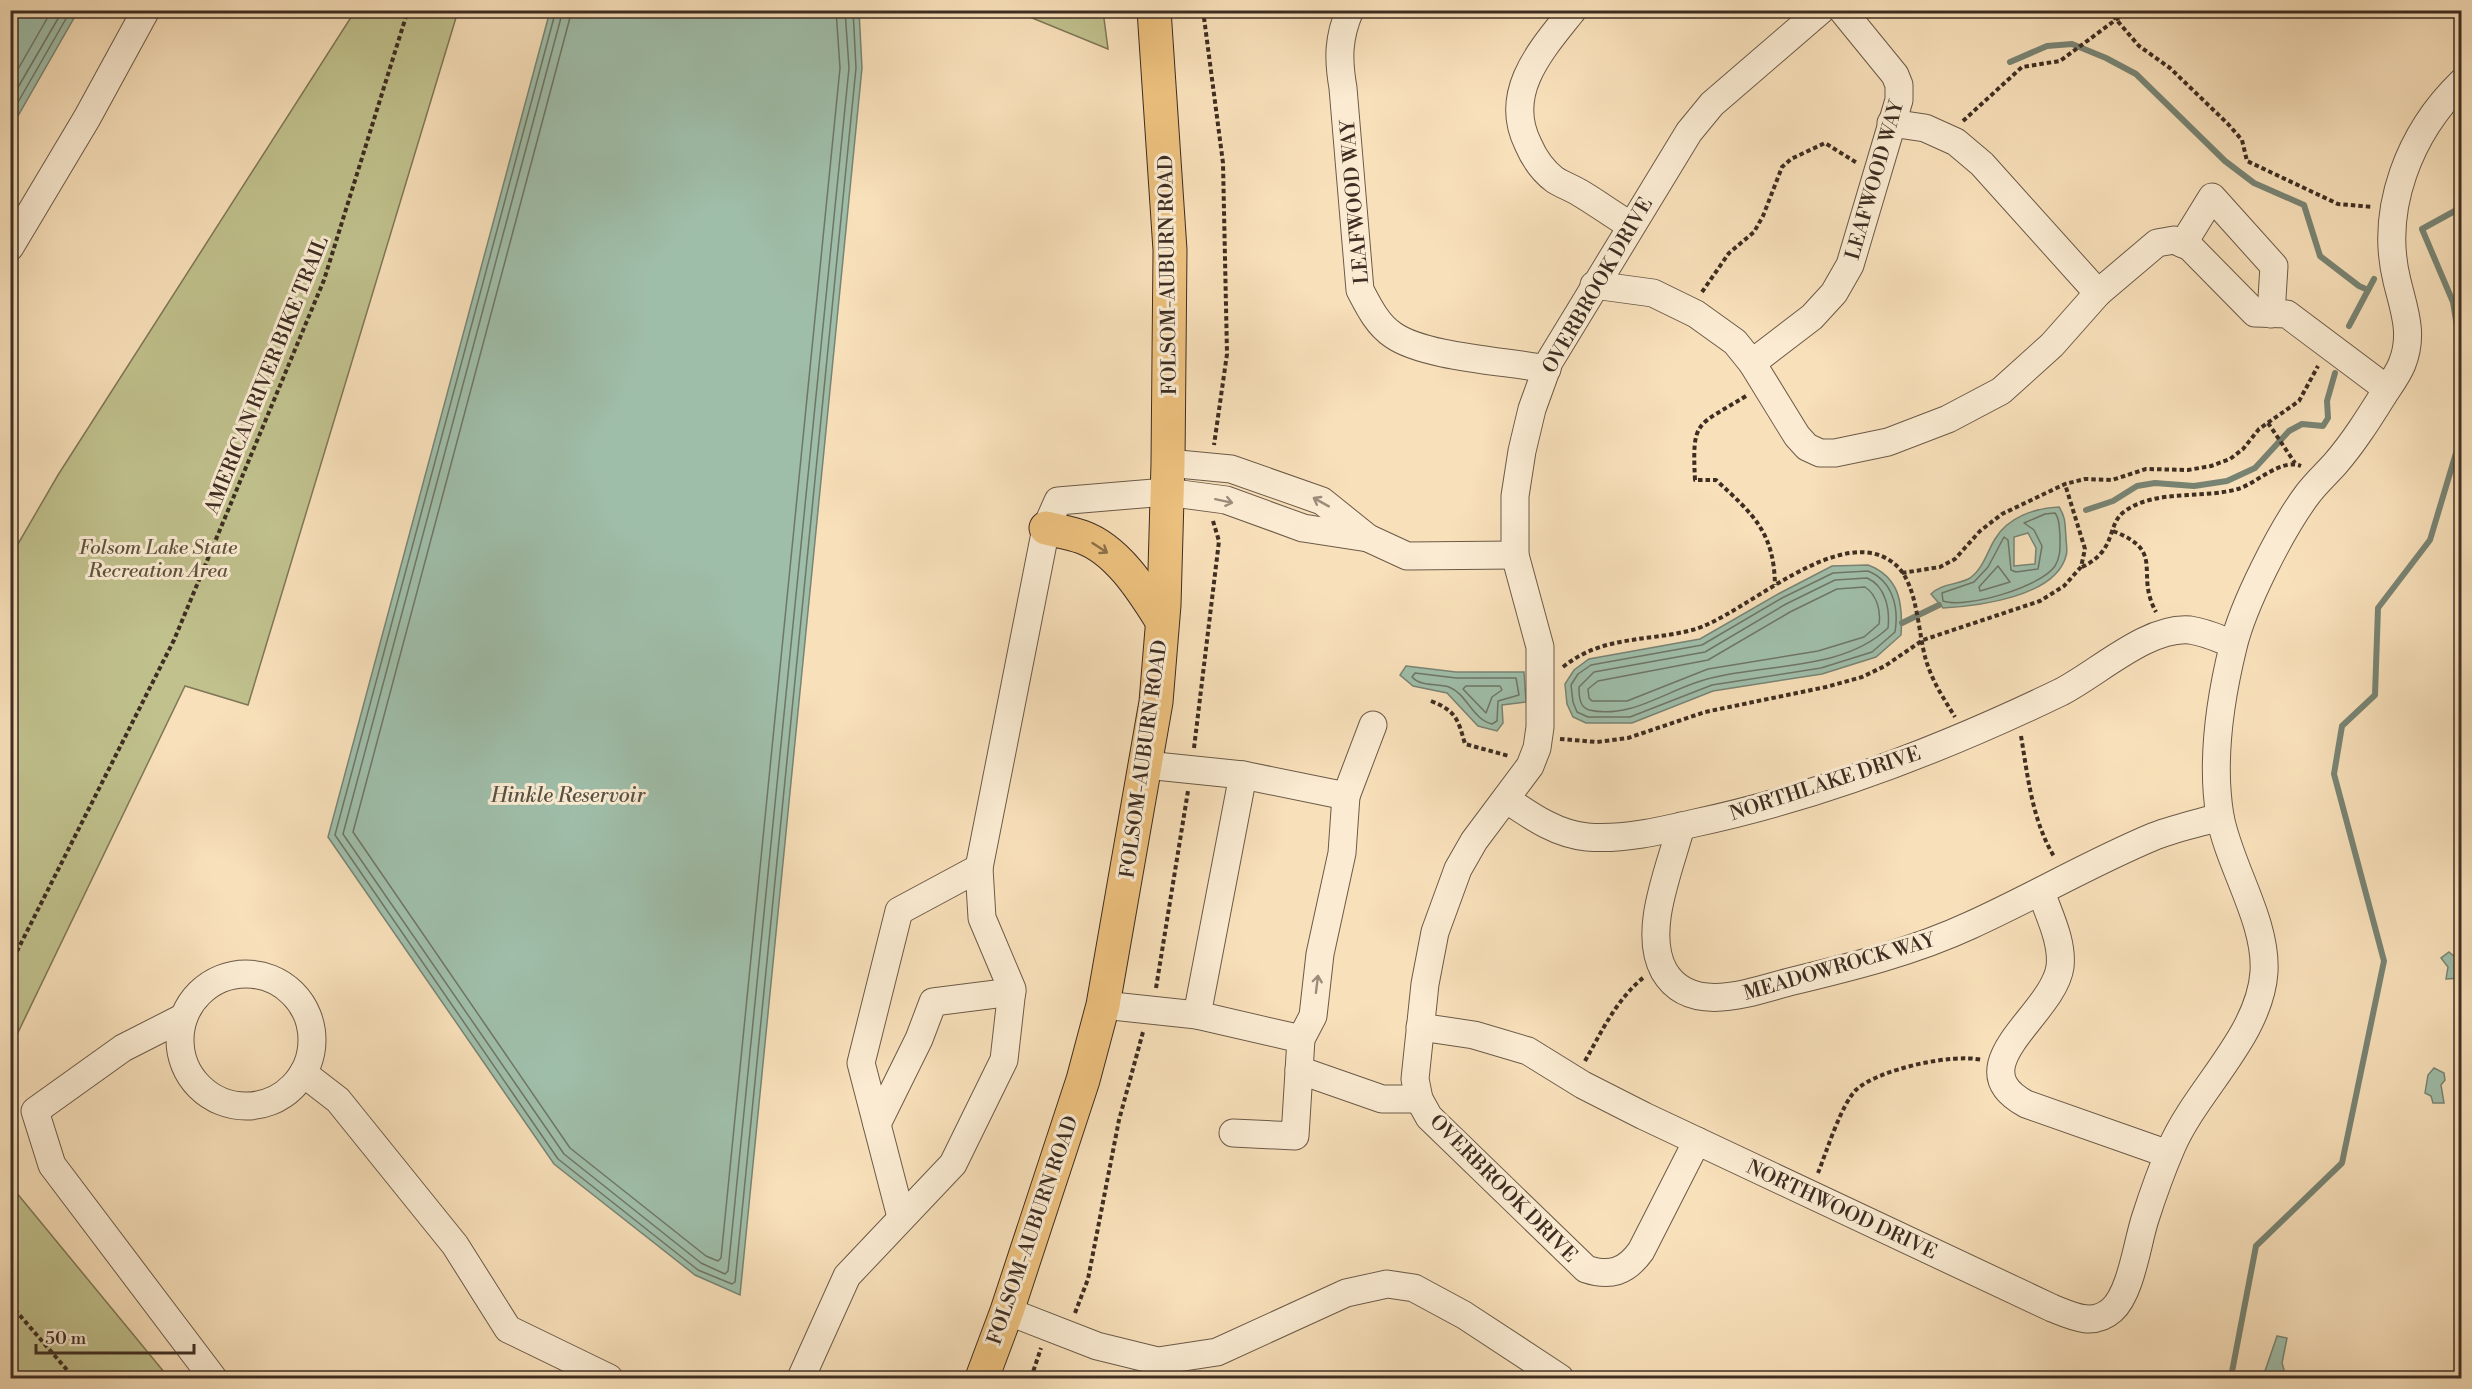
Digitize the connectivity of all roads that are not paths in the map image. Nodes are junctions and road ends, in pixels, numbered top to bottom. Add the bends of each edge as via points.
1 (146, 10) edge
2 (1154, 10) edge
3 (1350, 10) edge
4 (1573, 10) edge
5 (1821, 10) edge
6 (1842, 10) edge
7 (2462, 82) edge
8 (1891, 123) junction
9 (1630, 225) junction
10 (2183, 244) junction
11 (10, 247) edge
12 (1594, 285) junction
13 (2098, 292) junction
14 (2271, 314) junction
15 (1546, 369) junction
16 (1758, 374) junction
17 (2387, 389) junction
18 (1167, 478) junction
19 (1046, 528) junction
20 (1515, 555) junction
21 (1162, 621) junction
22 (2234, 644) junction
23 (1373, 725) dead end
24 (1146, 765) junction
25 (1243, 776) junction
26 (1346, 796) junction
27 (1506, 799) junction
28 (2220, 817) junction
29 (1681, 826) junction
30 (979, 868) junction
31 (2041, 892) junction
32 (1012, 992) junction
33 (1103, 1005) junction
34 (1197, 1015) junction
35 (184, 1017) junction
36 (1420, 1027) junction
37 (1301, 1039) junction
38 (1299, 1070) junction
39 (303, 1073) junction
40 (1419, 1099) junction
41 (876, 1124) junction
42 (1233, 1133) dead end
43 (1697, 1141) junction
44 (2168, 1154) junction
45 (901, 1217) junction
46 (1007, 1311) junction
47 (213, 1378) edge
48 (609, 1378) edge
49 (801, 1378) edge
50 (982, 1378) edge
51 (1560, 1378) edge

1 - 11 street
2 - 18 main road, FOLSOM-AUBURN ROAD via 1170,250
3 - 15 street, LEAFWOOD WAY via 1342,30 1338,59 1360,290 1372,315 1391,334 1415,348
4 - 9 street via 1524,79 1519,106 1523,134 1535,160 1555,180
5 - 9 street, OVERBROOK DRIVE via 1712,104 1683,140
6 - 8 street, LEAFWOOD WAY via 1895,75 1899,100
7 - 17 street via 2446,97 2420,134 2403,174 2392,249 2407,311 2409,338 2402,365
8 - 13 street via 1925,128 1956,142 1982,164
8 - 16 street, LEAFWOOD WAY via 1850,266 1834,293
9 - 12 street, OVERBROOK DRIVE
10 - 13 street via 2174,240 2157,243
10 - 14 street via 2255,313
10 - 14 street via 2212,197 2274,266
12 - 15 street, OVERBROOK DRIVE
12 - 16 street via 1653,293 1690,311 1735,342
13 - 16 street via 2052,345 2001,391 1948,419 1888,442 1835,453 1820,453 1807,447
14 - 17 street via 2287,314
15 - 20 street, OVERBROOK DRIVE via 1522,451 1515,496
17 - 22 street via 2362,429 2287,525
18 - 19 street via 1058,501
18 - 20 street via 1231,469 1322,501 1368,538 1407,556
18 - 21 main road, FOLSOM-AUBURN ROAD
19 -> 21 main road via 1084,538 1112,556
19 - 30 street
20 - 27 street, OVERBROOK DRIVE via 1540,647 1548,742
21 - 24 main road, FOLSOM-AUBURN ROAD
22 - 28 street via 2219,733
22 - 29 street, NORTHLAKE DRIVE via 2190,630 2168,633 2140,644 2062,691 1881,769 1775,803
23 - 26 street
24 - 25 street
24 - 33 main road, FOLSOM-AUBURN ROAD
25 - 26 street
25 - 34 street
37 -> 26 street via 1313,1016 1320,954 1342,853
27 - 29 street, NORTHLAKE DRIVE via 1561,832 1587,837
27 - 36 street, OVERBROOK DRIVE via 1474,841 1445,899 1435,932
28 - 31 street, MEADOWROCK WAY via 2156,836
28 - 44 street via 2260,940 2264,969 2260,999
29 - 31 street, MEADOWROCK WAY via 1654,927 1655,951 1665,973 1683,989 1706,998 1730,997 1921,946
30 - 32 street via 982,918
30 - 41 street via 898,911 861,1063
31 - 44 street via 2060,947 2060,968 2041,1007 2006,1049 2000,1065 2002,1082 2026,1104
32 - 41 street via 933,1002 919,1040
32 - 45 street via 1004,1060 953,1164
33 - 34 street
33 - 46 main road, FOLSOM-AUBURN ROAD via 1083,1080
34 - 37 street
35 - 39 street via 180,1038 183,1060 193,1079 208,1094 228,1103 250,1106 271,1101 290,1089
35 - 39 street via 194,998 211,983 231,975 253,974 274,980 292,992 305,1010 311,1031 311,1053
35 - 47 street via 123,1048 35,1111 52,1165
36 - 40 street, OVERBROOK DRIVE via 1414,1079
36 - 43 street, NORTHWOOD DRIVE via 1506,1042 1528,1051 1575,1080
37 - 38 street
38 - 40 street via 1382,1099
38 - 42 street via 1295,1136
39 - 48 street via 338,1100 426,1209 508,1329
40 - 43 street, OVERBROOK DRIVE via 1429,1117 1586,1269 1601,1274 1618,1272 1632,1264
41 - 45 street
43 - 44 street, NORTHWOOD DRIVE via 2052,1308 2093,1320 2108,1314 2120,1302
45 - 49 street via 847,1276
46 - 50 main road, FOLSOM-AUBURN ROAD
46 - 51 street via 1062,1323 1097,1346 1158,1361 1216,1352 1346,1293 1387,1284 1414,1288 1464,1315

